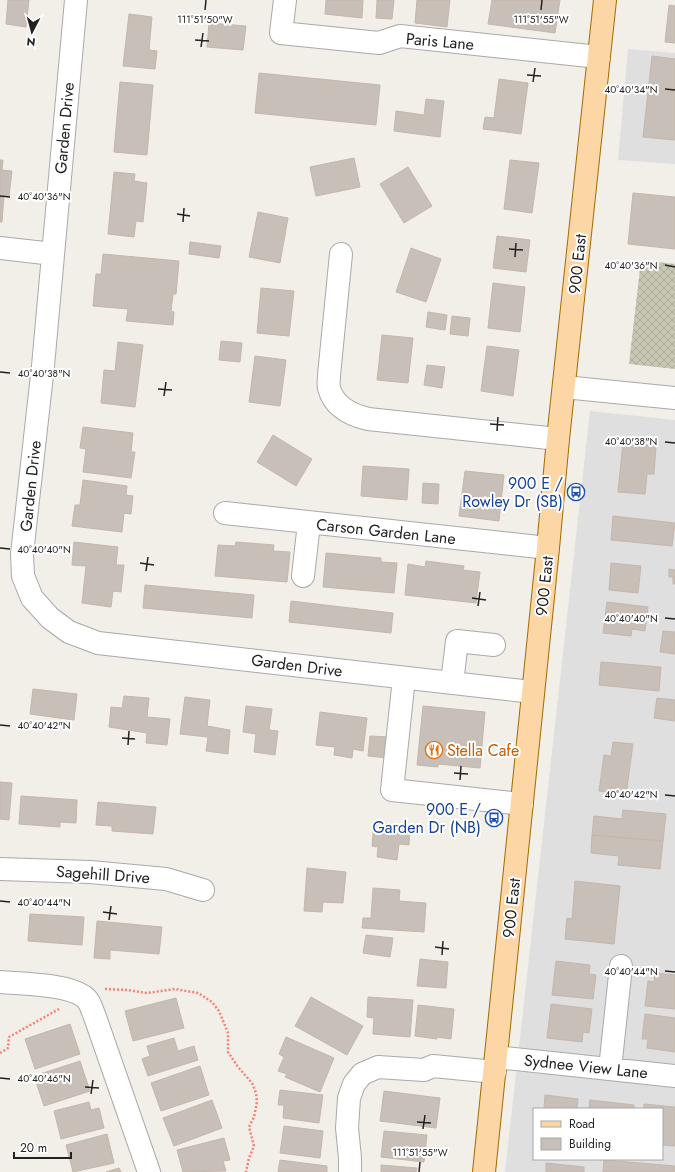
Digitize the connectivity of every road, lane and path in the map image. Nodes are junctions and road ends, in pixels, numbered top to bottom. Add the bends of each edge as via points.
1 (76, 0) edge
2 (285, 0) edge
3 (605, 0) edge
4 (599, 57) junction
5 (0, 248) edge
6 (53, 254) junction
7 (341, 254) dead end
8 (564, 387) junction
9 (675, 398) edge
10 (558, 439) junction
11 (225, 513) dead end
12 (309, 522) junction
13 (548, 548) junction
14 (304, 576) dead end
15 (494, 645) dead end
16 (404, 678) junction
17 (452, 683) junction
18 (532, 692) junction
19 (522, 804) junction
20 (0, 868) edge
21 (203, 890) dead end
22 (622, 966) dead end
23 (1, 988) edge
24 (104, 989) dead end
25 (63, 1007) dead end
26 (0, 1053) edge
27 (610, 1069) junction
28 (495, 1071) junction
29 (675, 1076) edge
30 (148, 1172) edge
31 (246, 1172) edge
32 (350, 1172) edge
33 (484, 1172) edge

1 - 6 street, Garden Drive
2 - 4 street, Paris Lane via 281,33 379,43 400,36
3 - 4 main road, 900 East
4 - 8 main road, 900 East
5 - 6 street
6 - 16 street, Garden Drive via 22,554 23,576 32,598 50,618 69,632 98,643
7 - 10 street via 329,388 342,409 368,420
8 - 9 street
8 - 10 main road, 900 East
10 - 13 main road, 900 East
11 - 12 street, Carson Garden Lane
12 - 13 street, Carson Garden Lane
12 - 14 street
13 - 18 main road, 900 East
15 - 17 street via 457,641
16 - 17 street, Garden Drive
16 - 19 street via 392,790
17 - 18 street, Garden Drive
18 - 19 main road, 900 East
19 - 28 main road, 900 East
20 - 21 street, Sagehill Drive via 166,879
22 - 27 street
23 - 30 street via 71,990 84,997 95,1017
24 - 31 path via 147,993 175,989 198,993 212,1002 219,1011 228,1033 228,1052 256,1093 254,1117 249,1127 254,1146
25 - 26 path via 9,1037 8,1048
27 - 28 street, Sydnee View Lane
27 - 29 street, Sydnee View Lane
28 - 32 street, Sydnee View Lane via 433,1078 424,1070 378,1067 362,1074 354,1084 349,1098 347,1128
28 - 33 main road, 900 East

